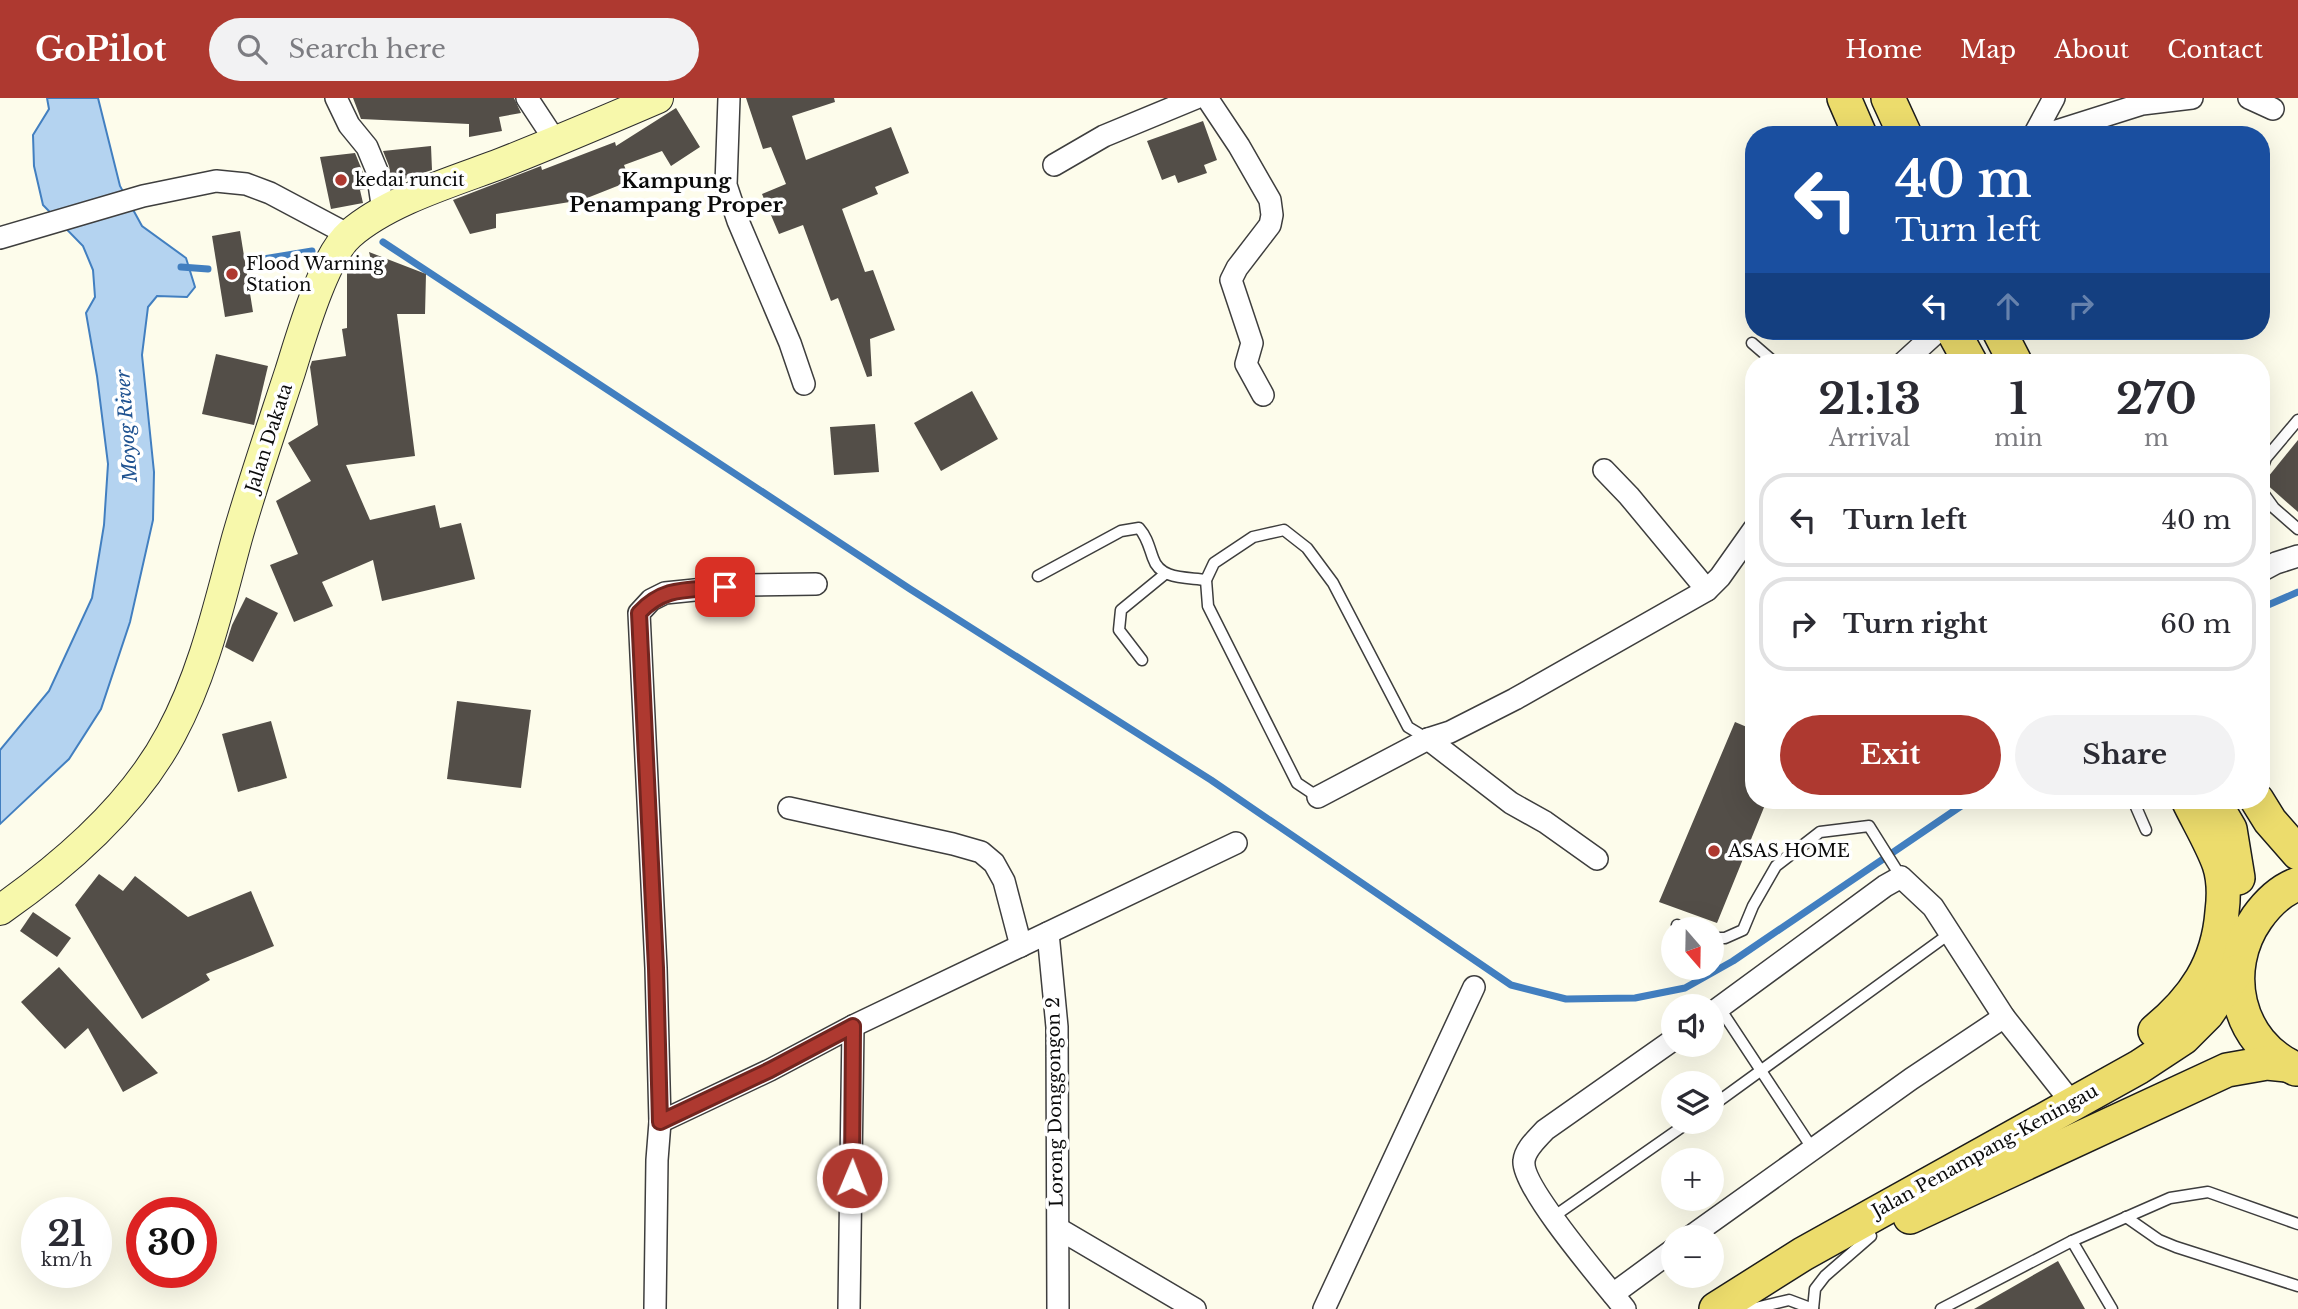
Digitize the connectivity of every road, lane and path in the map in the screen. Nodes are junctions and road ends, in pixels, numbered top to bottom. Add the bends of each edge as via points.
1 (336, 98) edge
2 (527, 98) edge
3 (658, 98) edge
4 (729, 98) edge
5 (1196, 98) edge
6 (1208, 98) edge
7 (1844, 98) edge
8 (1888, 98) edge
9 (2054, 98) edge
10 (2192, 98) edge
11 (2249, 98) edge
12 (2273, 109) dead end
13 (1856, 126) edge
14 (1901, 126) edge
15 (2039, 126) edge
16 (2072, 126) edge
17 (556, 142) junction
18 (1054, 165) dead end
19 (383, 211) junction
20 (349, 235) junction
21 (0, 238) edge
22 (1928, 340) edge
23 (1752, 343) dead end
24 (1765, 354) edge
25 (1913, 354) edge
26 (804, 384) dead end
27 (1263, 395) dead end
28 (2298, 420) edge
29 (2270, 453) edge
30 (1604, 470) dead end
31 (2270, 502) edge
32 (2298, 529) edge
33 (1745, 542) edge
34 (2298, 556) edge
35 (2270, 566) edge
36 (1165, 574) junction
37 (1038, 576) dead end
38 (1206, 580) junction
39 (816, 584) dead end
40 (1707, 590) junction
41 (1142, 660) dead end
42 (1429, 740) junction
43 (1318, 797) joint
44 (2270, 798) edge
45 (789, 808) dead end
46 (2137, 809) edge
47 (2192, 809) edge
48 (2218, 809) edge
49 (2263, 809) edge
50 (2146, 830) dead end
51 (2298, 830) edge
52 (1236, 843) dead end
53 (2298, 853) edge
54 (1597, 859) dead end
55 (1901, 877) junction
56 (2298, 884) edge
57 (0, 910) edge
58 (1048, 933) junction
59 (2246, 933) junction
60 (1949, 934) junction
61 (1724, 938) edge
62 (1020, 946) junction
63 (2236, 972) junction
64 (1474, 987) dead end
65 (1724, 1004) edge
66 (2004, 1017) junction
67 (1724, 1021) edge
68 (853, 1026) junction
69 (1661, 1048) edge
70 (2292, 1067) edge
71 (1761, 1071) junction
72 (2108, 1082) junction
73 (1724, 1097) edge
74 (2072, 1103) junction
75 (660, 1122) junction
76 (1672, 1134) edge
77 (1812, 1148) junction
78 (1553, 1217) junction
79 (2126, 1217) junction
80 (2298, 1224) edge
81 (1706, 1225) edge
82 (1059, 1229) junction
83 (1871, 1236) junction
84 (2072, 1241) junction
85 (1661, 1262) edge
86 (2298, 1286) edge
87 (1619, 1302) edge
88 (655, 1309) edge
89 (849, 1309) edge
90 (1058, 1309) edge
91 (1195, 1309) edge
92 (1324, 1309) edge
93 (1716, 1309) edge
94 (1749, 1309) edge
95 (1813, 1309) edge
96 (1941, 1309) edge
97 (2112, 1309) edge

1 - 19 street via 349,125 368,147
2 - 17 street
3 - 17 street, Jalan Dakata
4 - 26 street via 726,186
5 - 18 street via 1104,136
6 - 27 street via 1270,200 1269,225 1231,280 1252,343 1246,364
7 - 13 main road
8 - 14 main road
9 - 15 street
10 - 16 street via 2142,104
11 - 12 street
17 - 19 street, Jalan Dakata
19 - 20 street, Jalan Dakata
20 - 21 street via 246,184 205,183 143,196
20 - 57 street, Jalan Dakata via 334,254 307,319 243,516 200,671 172,734 105,822 43,880
22 - 25 street
23 - 24 lane
28 - 29 lane
30 - 40 street
31 - 32 lane
33 - 40 street
34 - 35 street
36 - 37 lane via 1156,566 1139,528 1121,531
36 - 38 lane
36 - 41 lane via 1121,610 1119,630
38 - 42 lane via 1214,563 1253,537 1284,530 1307,548 1333,583 1408,727
38 - 43 lane via 1208,606 1297,783
39 - 75 street via 665,593 639,613
40 - 42 street via 1515,699
42 - 43 street
42 - 54 street via 1511,803
44 - 51 main road
45 - 62 street via 981,852 1004,881
46 - 50 lane
47 - 72 main road via 2219,865 2224,890 2220,935 2206,974 2182,1008 2116,1059
48 - 59 main road via 2230,829
49 - 53 main road
52 - 58 street
55 - 60 street via 1933,907
55 - 61 lane via 1870,826 1820,832 1776,866 1743,930
55 - 65 street
56 - 59 main road via 2266,905
58 - 62 street
58 - 82 street, Lorong Donggongon 2 via 1057,1027
59 - 63 main road
60 - 66 street
60 - 71 lane
62 - 68 street
63 - 70 main road via 2248,1026 2265,1048
63 - 72 main road, Jalan Penampang-Keningau via 2207,1014 2183,1038
64 - 92 street
66 - 74 street
66 - 77 street
67 - 71 lane
68 - 75 street
68 - 89 street
69 - 78 street via 1531,1144 1523,1162 1529,1181
70 - 83 main road, Jalan Penampang-Keningau via 2267,1063 2227,1070
71 - 73 lane
71 - 77 lane
72 - 74 main road, Jalan Penampang-Keningau
74 - 93 main road, Jalan Penampang-Keningau via 1803,1254
75 - 88 street
76 - 78 lane
77 - 81 street
78 - 87 street
79 - 80 lane via 2169,1198 2208,1192
79 - 84 lane
79 - 86 lane via 2176,1247
82 - 90 street, Lorong Donggongon 2
82 - 91 street
83 - 94 main road, Jalan Penampang-Keningau
83 - 95 lane via 1825,1276 1815,1289
84 - 96 lane
84 - 97 lane
85 - 87 street
94 - 95 lane via 1789,1300

